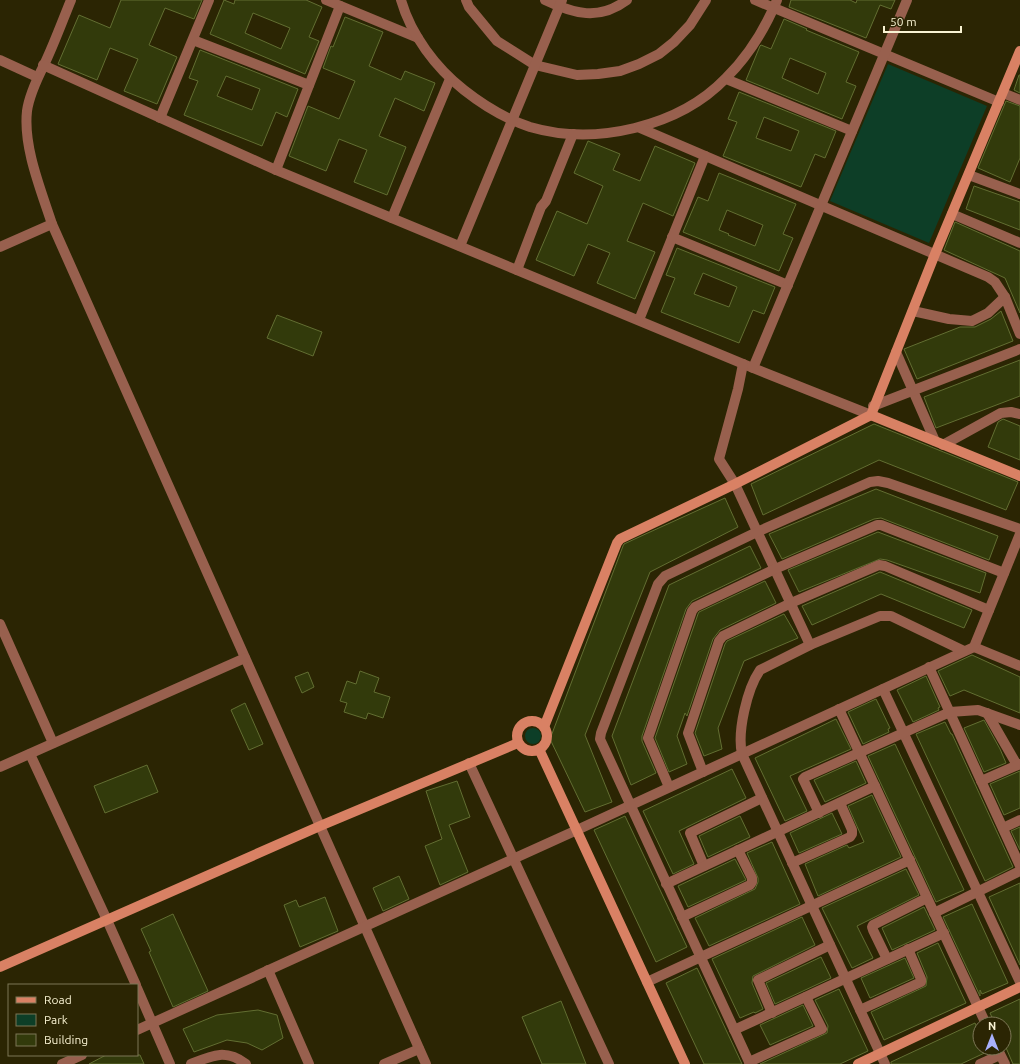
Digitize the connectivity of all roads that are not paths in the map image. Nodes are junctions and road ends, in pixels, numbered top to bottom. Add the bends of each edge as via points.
1 (71, 0) edge
2 (209, 0) edge
3 (326, 0) edge
4 (401, 0) edge
5 (466, 0) edge
6 (545, 0) edge
7 (627, 0) edge
8 (706, 0) edge
9 (755, 0) edge
10 (907, 0) edge
11 (560, 3) edge
12 (775, 4) edge
13 (340, 6) junction
14 (418, 38) junction
15 (193, 40) junction
16 (1020, 52) edge
17 (884, 54) junction
18 (0, 60) edge
19 (43, 65) junction
20 (535, 65) junction
21 (37, 77) junction
22 (450, 79) junction
23 (726, 79) junction
24 (309, 85) junction
25 (1001, 97) junction
26 (1020, 100) edge
27 (160, 118) junction
28 (512, 119) junction
29 (640, 128) junction
30 (852, 131) junction
31 (573, 134) junction
32 (705, 156) junction
33 (276, 170) junction
34 (969, 175) junction
35 (1020, 194) edge
36 (821, 205) junction
37 (952, 214) junction
38 (392, 218) junction
39 (52, 224) junction
40 (672, 237) junction
41 (1020, 243) edge
42 (460, 246) junction
43 (0, 247) edge
44 (935, 254) junction
45 (517, 270) junction
46 (788, 285) junction
47 (1005, 297) junction
48 (913, 311) junction
49 (639, 320) junction
50 (1020, 334) edge
51 (1020, 349) edge
52 (896, 352) junction
53 (743, 364) junction
54 (753, 368) junction
55 (913, 391) junction
56 (872, 411) junction
57 (1020, 414) edge
58 (939, 443) junction
59 (1020, 476) edge
60 (735, 484) junction
61 (1020, 529) edge
62 (757, 532) junction
63 (1020, 534) edge
64 (775, 568) junction
65 (1004, 573) junction
66 (791, 603) junction
67 (989, 610) junction
68 (0, 624) edge
69 (810, 645) junction
70 (974, 647) junction
71 (964, 651) junction
72 (245, 658) junction
73 (1020, 666) edge
74 (929, 667) junction
75 (882, 689) junction
76 (839, 709) junction
77 (950, 712) junction
78 (986, 713) junction
79 (1020, 725) edge
80 (544, 727) junction
81 (903, 733) junction
82 (53, 743) junction
83 (518, 743) junction
84 (540, 749) junction
85 (859, 752) junction
86 (30, 754) junction
87 (742, 754) junction
88 (469, 763) junction
89 (1018, 765) edge
90 (0, 767) edge
91 (703, 772) junction
92 (981, 781) junction
93 (876, 786) junction
94 (669, 787) junction
95 (762, 798) junction
96 (840, 803) junction
97 (630, 805) junction
98 (819, 813) junction
99 (1020, 820) edge
100 (320, 826) junction
101 (1002, 828) junction
102 (577, 830) junction
103 (778, 832) junction
104 (738, 850) junction
105 (513, 858) junction
106 (910, 860) junction
107 (792, 863) junction
108 (704, 866) junction
109 (1020, 866) edge
110 (1020, 871) edge
111 (666, 884) junction
112 (978, 892) junction
113 (927, 898) junction
114 (812, 905) junction
115 (934, 912) junction
116 (682, 918) junction
117 (107, 920) junction
118 (365, 926) junction
119 (944, 933) junction
120 (830, 945) junction
121 (908, 949) junction
122 (700, 957) junction
123 (887, 959) junction
124 (0, 967) edge
125 (268, 970) junction
126 (845, 978) junction
127 (647, 982) junction
128 (1020, 982) edge
129 (135, 984) edge
130 (1020, 987) edge
131 (138, 991) edge
132 (806, 997) junction
133 (978, 1007) junction
134 (860, 1010) junction
135 (772, 1013) junction
136 (982, 1016) edge
137 (152, 1023) junction
138 (138, 1030) edge
139 (734, 1030) junction
140 (420, 1049) junction
141 (880, 1054) junction
142 (80, 1056) edge
143 (1001, 1056) edge
144 (749, 1063) edge
145 (62, 1064) edge
146 (170, 1064) edge
147 (191, 1064) edge
148 (246, 1064) edge
149 (309, 1064) edge
150 (384, 1064) edge
151 (426, 1064) edge
152 (609, 1064) edge
153 (685, 1064) edge
154 (858, 1064) edge
155 (885, 1064) edge
156 (980, 1064) edge

1 - 19 street
2 - 15 street
3 - 13 street
4 - 14 street
5 - 20 street via 497,41
6 - 11 street
7 - 11 street via 617,8 588,13 572,11
8 - 20 street via 690,25 674,42 659,54 639,64 620,71 598,74 577,74
9 - 12 street
10 - 17 street
11 - 20 street
12 - 17 street
12 - 23 street via 752,48
13 - 14 street
13 - 24 street
14 - 22 street
15 - 24 street
15 - 27 street
16 - 25 street
17 - 25 street
17 - 30 street
18 - 21 street
19 - 21 street
19 - 27 street
20 - 28 street
21 - 39 street via 27,111 29,146
22 - 28 street via 479,102
22 - 38 street
23 - 29 street via 686,109
23 - 30 street
24 - 33 street
25 - 26 street
25 - 34 street
27 - 33 street
28 - 31 street via 530,126
28 - 42 street
29 - 31 street via 597,134
29 - 32 street
30 - 36 street
31 - 45 street
32 - 36 street
32 - 40 street
33 - 38 street
34 - 35 street
34 - 37 street
36 - 44 street
36 - 46 street
37 - 41 street
37 - 44 street
38 - 42 street
39 - 43 street
39 - 72 street
40 - 46 street
40 - 49 street
42 - 45 street
44 - 47 street via 988,277
44 - 48 street
45 - 49 street
46 - 54 street
47 - 48 street via 988,313 972,321
47 - 50 street
48 - 52 street
49 - 53 street
51 - 55 street
52 - 55 street
52 - 56 street
53 - 54 street
53 - 60 street via 719,459
54 - 56 street
55 - 56 street
55 - 58 street
56 - 58 street
56 - 60 street
57 - 58 street via 1001,413
58 - 59 street
60 - 62 street
60 - 80 street via 620,539
61 - 62 street via 878,481 870,482
62 - 64 street
62 - 97 street via 665,576 658,584 600,739
63 - 65 street
64 - 65 street via 881,525
64 - 66 street
64 - 94 street via 693,609 648,738
65 - 67 street
66 - 67 street via 879,566 885,566
66 - 69 street
66 - 91 street via 723,636 719,641 688,734
67 - 70 street
68 - 82 street
69 - 71 street via 886,615
69 - 87 street via 767,666 756,675 744,709 740,739
70 - 71 street
70 - 73 street
71 - 74 street
72 - 82 street
72 - 100 street
74 - 75 street
74 - 77 street
75 - 76 street
75 - 81 street
76 - 85 street
76 - 87 street
77 - 78 street via 978,710
77 - 81 street
77 - 92 street
78 - 79 street
78 - 89 street
80 - 83 street via 534,722 524,724 518,732
80 - 84 street via 546,742
81 - 85 street
81 - 112 street
82 - 86 street
83 - 84 street via 525,750
83 - 88 street
84 - 102 street
85 - 93 street
85 - 98 street via 803,779
86 - 90 street
86 - 117 street
87 - 91 street
87 - 95 street
88 - 100 street
88 - 105 street
89 - 92 street
91 - 94 street
92 - 101 street
93 - 96 street
93 - 106 street
94 - 97 street
95 - 103 street
95 - 108 street via 690,833
96 - 98 street
96 - 107 street via 852,830 850,837
97 - 102 street
97 - 111 street
98 - 103 street
99 - 101 street
100 - 117 street
100 - 118 street
101 - 109 street
102 - 105 street
102 - 127 street
103 - 104 street
103 - 107 street
104 - 108 street
104 - 116 street via 752,878 750,885
105 - 118 street
105 - 152 street
106 - 113 street
106 - 114 street
107 - 114 street
108 - 111 street
110 - 112 street
111 - 116 street
112 - 115 street
112 - 128 street
113 - 115 street
113 - 123 street via 873,925
114 - 120 street
114 - 122 street
115 - 119 street
116 - 122 street
117 - 124 street
117 - 129 street
118 - 125 street
118 - 140 street
119 - 121 street
119 - 133 street
120 - 126 street
120 - 135 street via 758,980
121 - 123 street
121 - 134 street via 922,979 921,982
122 - 127 street
122 - 139 street
123 - 126 street
125 - 137 street
125 - 149 street
126 - 132 street
126 - 134 street
127 - 153 street
130 - 133 street
131 - 137 street
132 - 135 street
132 - 144 street via 822,1029
133 - 136 street
133 - 141 street
134 - 141 street
135 - 139 street
137 - 138 street
137 - 146 street
139 - 144 street
140 - 150 street
140 - 151 street
141 - 154 street
141 - 155 street
142 - 145 street
143 - 156 street
147 - 148 street via 209,1056 223,1054 237,1057

